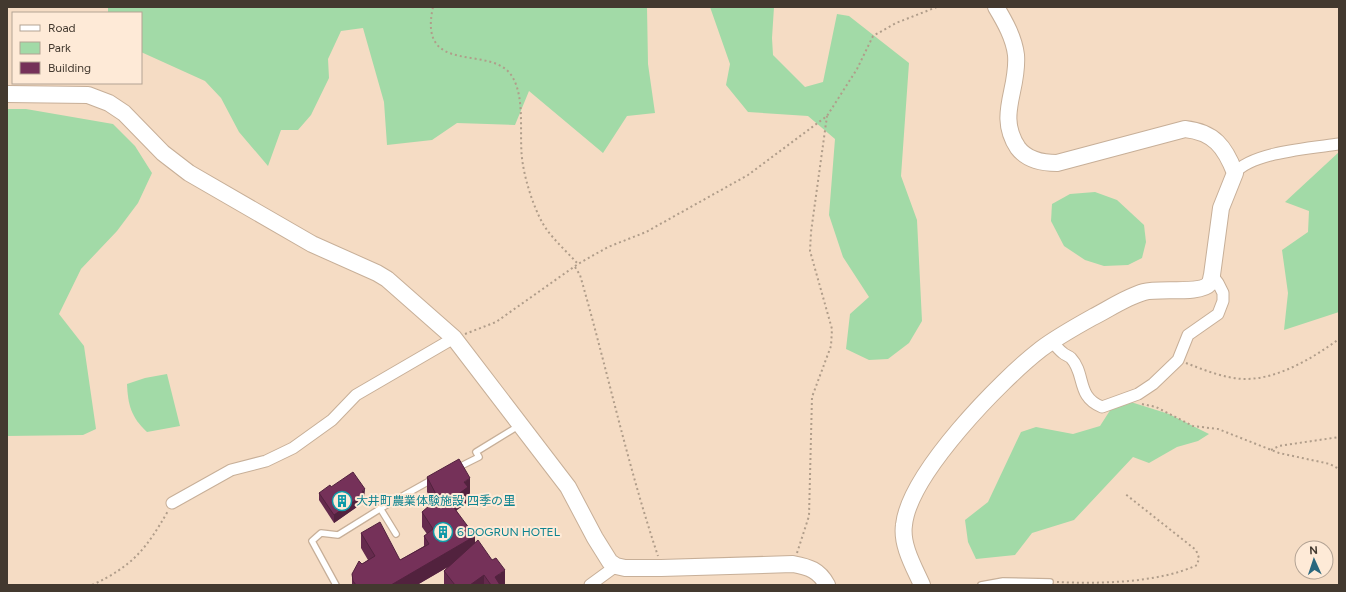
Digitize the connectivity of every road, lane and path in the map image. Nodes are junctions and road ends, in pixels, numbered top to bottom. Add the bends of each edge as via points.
1 (433, 7) edge
2 (937, 7) edge
3 (996, 7) edge
4 (7, 94) edge
5 (827, 116) junction
6 (1339, 144) edge
7 (1235, 172) junction
8 (578, 264) junction
9 (575, 267) junction
10 (1212, 275) junction
11 (454, 338) junction
12 (1339, 339) edge
13 (1052, 342) junction
14 (1178, 360) junction
15 (1137, 405) dead end
16 (520, 425) junction
17 (1339, 437) edge
18 (1271, 450) junction
19 (1339, 469) edge
20 (453, 470) edge
21 (440, 476) edge
22 (1124, 493) dead end
23 (172, 503) joint
24 (380, 508) junction
25 (396, 534) dead end
26 (793, 564) junction
27 (616, 566) junction
28 (662, 568) junction
29 (1050, 582) joint
30 (92, 585) edge
31 (336, 585) edge
32 (590, 585) edge
33 (827, 585) edge
34 (922, 585) edge
35 (981, 585) edge

1 - 8 path via 431,30 442,49 451,54 486,60 500,66 512,76 518,89 522,165 527,182 544,225
2 - 5 path via 873,36 857,69
3 - 7 street via 1009,32 1016,54 1008,129 1020,151 1042,162 1057,162 1185,129 1204,133 1218,142
4 - 11 street via 88,96 109,103 124,113 158,149 184,170 312,244 378,273
5 - 8 path via 748,175 646,232 608,247
5 - 26 path via 810,251 832,329 831,346 812,397 809,516
6 - 7 street via 1271,154 1246,163
7 - 10 street via 1221,208
8 - 9 path
9 - 11 path via 496,322
9 - 28 path via 580,275 644,515
10 - 13 street via 1209,284 1203,288 1153,290 1133,296
10 - 14 street via 1223,293 1222,308 1218,314 1188,335
11 - 16 street
11 - 23 street via 356,395 332,420 293,448 266,461 231,470
12 - 14 path via 1284,370 1253,379 1210,372
13 - 14 street via 1071,357 1085,394 1102,407 1138,394
13 - 34 street via 1025,362 960,428 921,483 909,507 904,525 904,538
15 - 18 path via 1156,407 1192,426 1218,429
16 - 20 lane via 476,452 479,457
16 - 27 street via 568,487 595,538 610,562
17 - 18 path via 1279,446
18 - 19 path via 1330,464
21 - 24 lane
22 - 29 path via 1196,550 1199,558 1197,565 1179,574 1096,584
23 - 30 path via 157,531 137,556 116,573
24 - 25 lane
24 - 31 lane via 338,535 321,534 312,541
26 - 28 street
26 - 33 street via 814,570 821,575
27 - 28 street
27 - 32 street
29 - 35 lane via 1003,581

